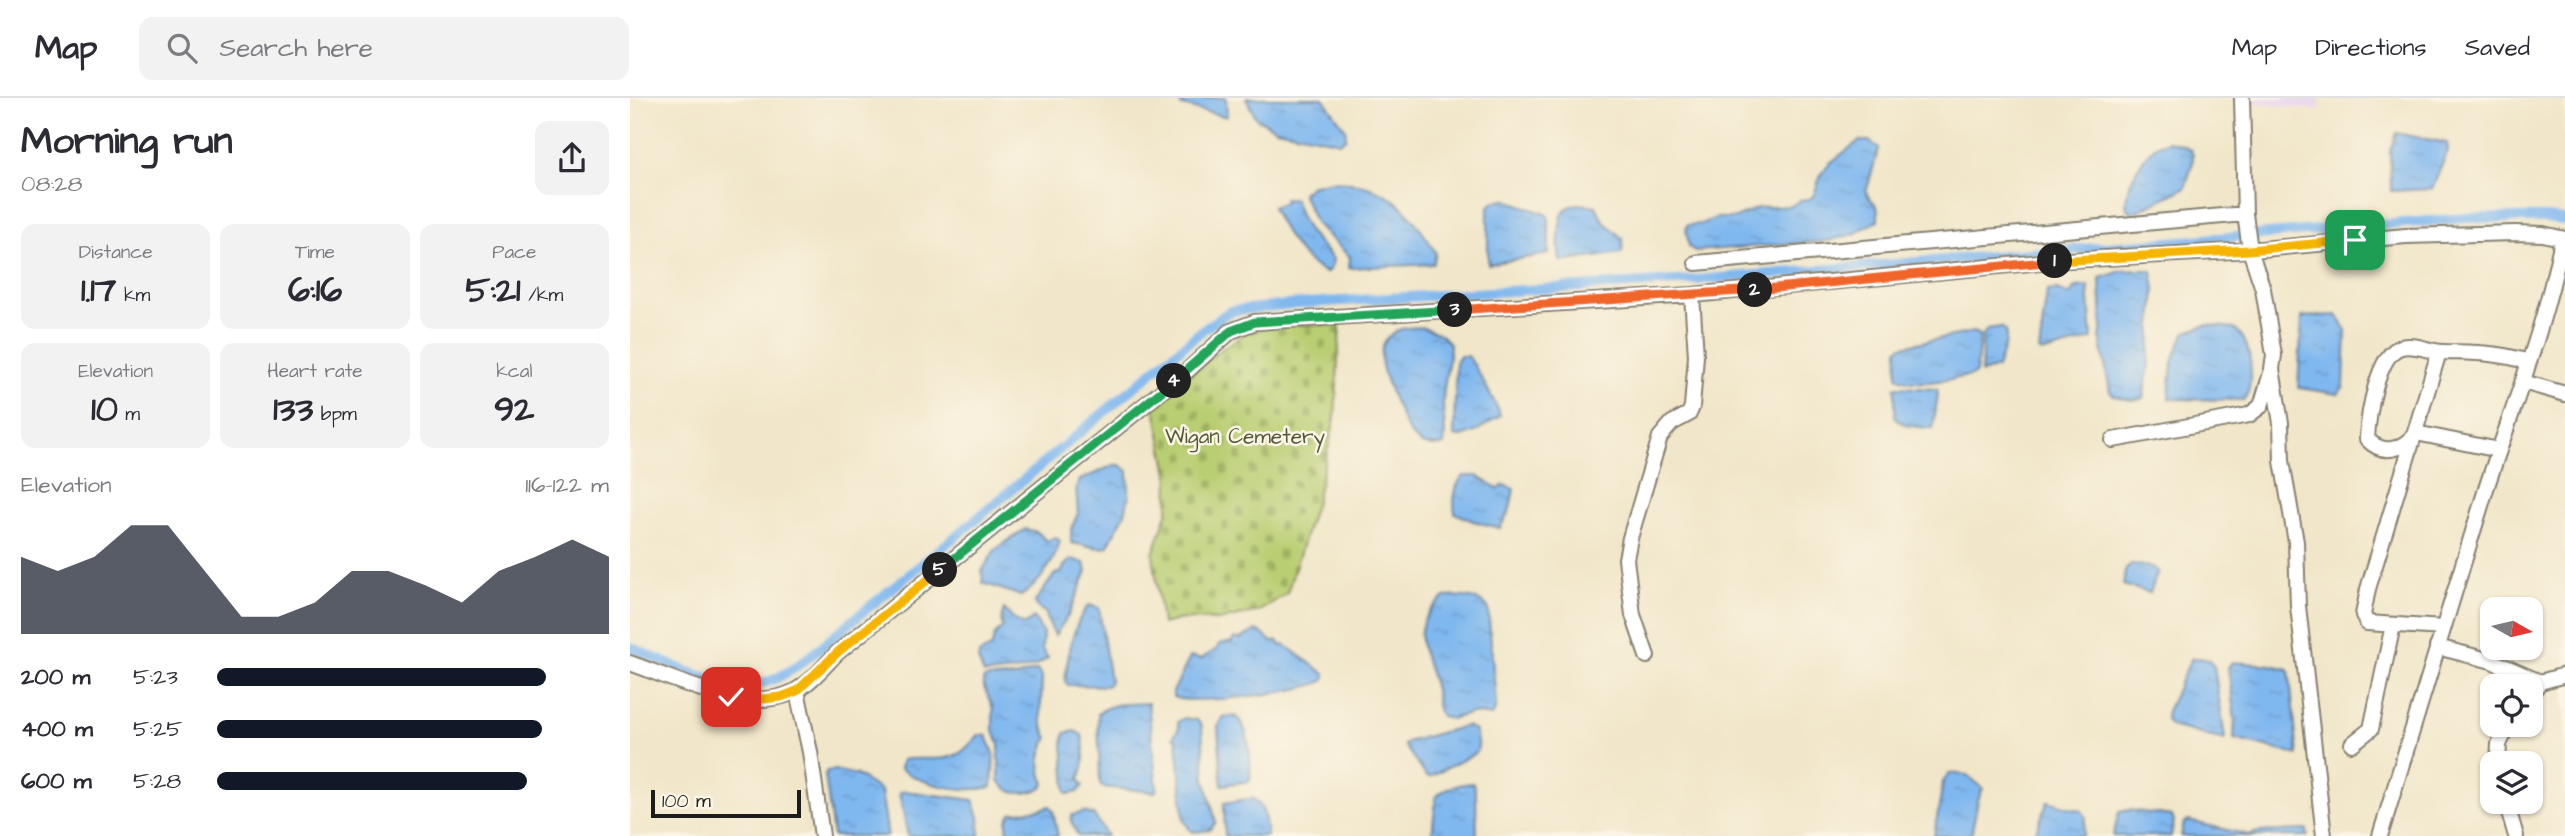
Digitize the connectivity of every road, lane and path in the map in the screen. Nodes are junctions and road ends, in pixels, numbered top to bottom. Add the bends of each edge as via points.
1 (2242, 98) edge
2 (2246, 219) junction
3 (2563, 239) edge
4 (2249, 247) junction
5 (1696, 263) dead end
6 (1692, 295) junction
7 (2439, 352) junction
8 (2528, 362) junction
9 (2272, 369) junction
10 (2523, 382) junction
11 (2565, 394) edge
12 (2416, 433) junction
13 (2113, 440) dead end
14 (2499, 450) junction
15 (2392, 625) junction
16 (2443, 628) junction
17 (2437, 647) junction
18 (1647, 656) dead end
19 (630, 663) edge
20 (2522, 674) edge
21 (2565, 675) edge
22 (2543, 681) edge
23 (797, 691) junction
24 (2353, 744) dead end
25 (2510, 814) edge
26 (822, 836) edge
27 (2324, 836) edge
28 (2380, 836) edge
29 (2516, 836) edge

1 - 2 street
2 - 4 street
2 - 5 street
3 - 4 street via 2515,233
3 - 8 street
4 - 6 street
4 - 9 street via 2263,289 2274,355
6 - 18 street via 1696,356 1692,407 1660,437 1626,559 1633,615
6 - 23 street via 1278,320 1231,331 838,652
7 - 8 street via 2489,353
7 - 12 street
7 - 12 street via 2399,348 2382,366 2367,439 2393,450
8 - 10 street
9 - 13 street via 2260,406 2249,415
9 - 27 street via 2296,542 2298,606
10 - 11 street
10 - 14 street
12 - 14 street
12 - 15 street via 2363,609 2367,623
14 - 16 street
15 - 16 street
15 - 24 street via 2371,729
16 - 17 street
17 - 20 street
17 - 28 street
19 - 23 street via 731,697 754,700
21 - 22 street
23 - 26 street
25 - 29 street

